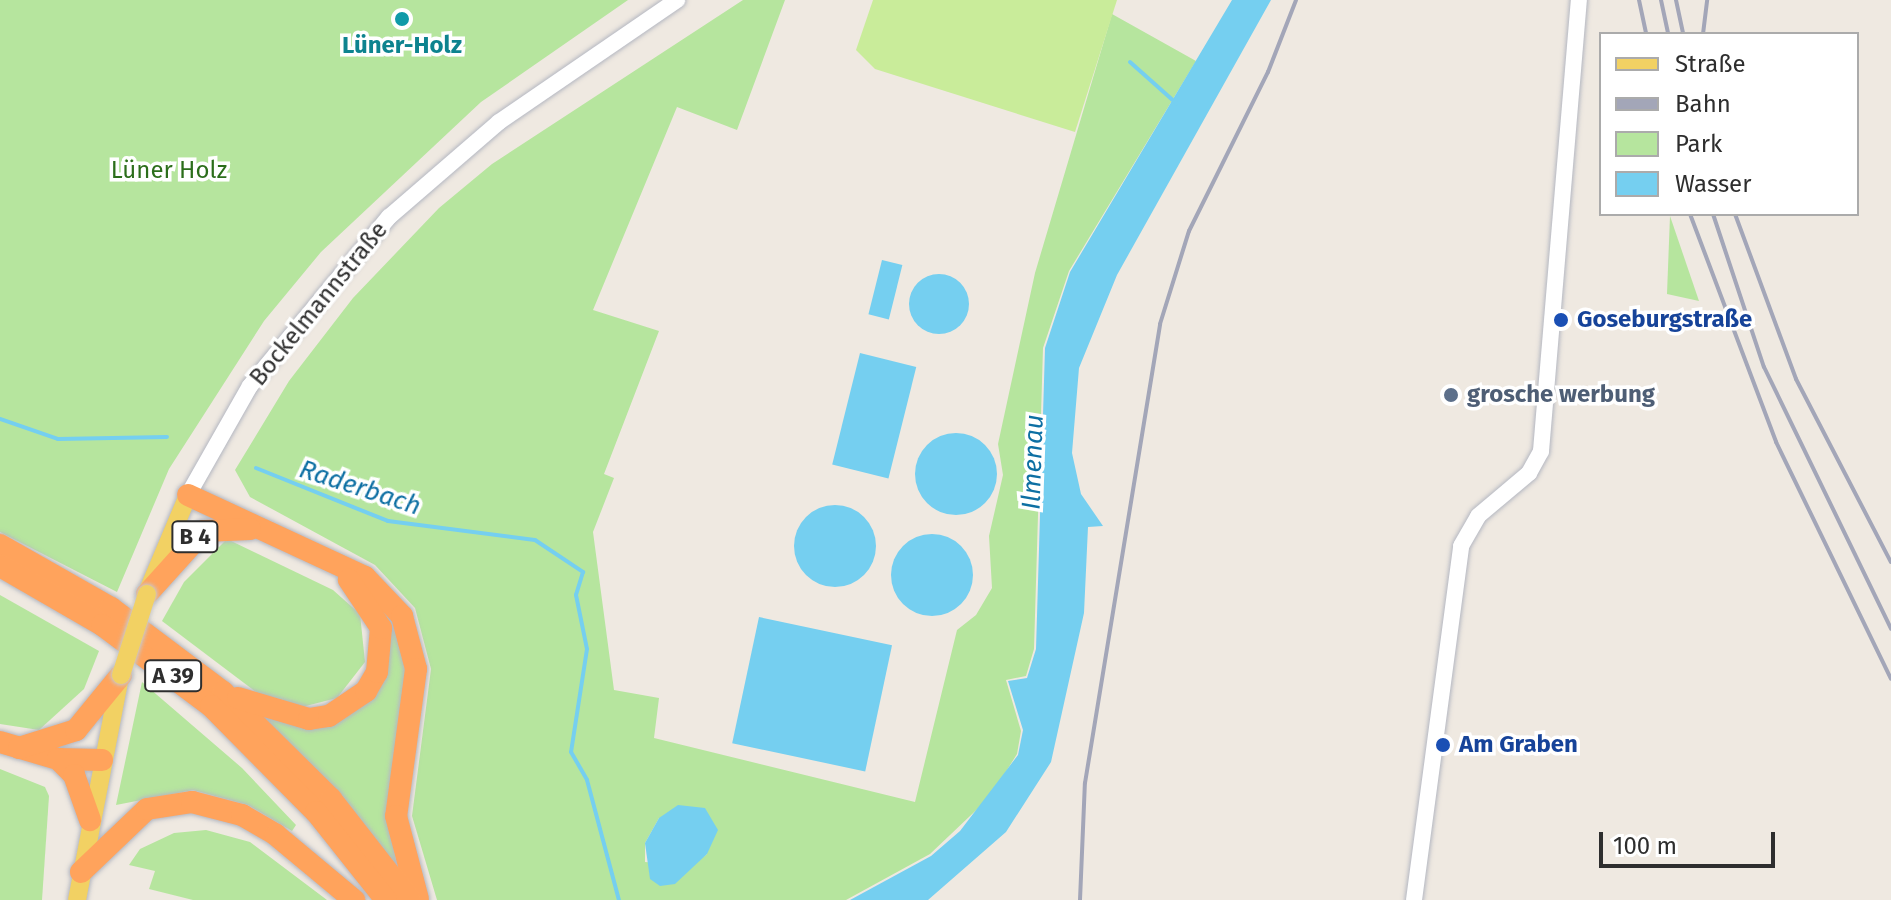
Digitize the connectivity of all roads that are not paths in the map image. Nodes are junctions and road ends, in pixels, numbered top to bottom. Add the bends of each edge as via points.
1 (677, 0) edge
2 (1579, 0) edge
3 (188, 495) junction
4 (267, 532) junction
5 (0, 545) edge
6 (328, 560) junction
7 (3, 568) edge
8 (147, 594) junction
9 (121, 675) junction
10 (223, 692) junction
11 (10, 745) edge
12 (58, 759) junction
13 (102, 760) junction
14 (90, 820) junction
15 (81, 872) junction
16 (77, 900) edge
17 (354, 900) edge
18 (386, 900) edge
19 (410, 900) edge
20 (419, 900) edge
21 (1414, 900) edge

1 - 3 street, Bockelmannstraße via 499,122 389,217 250,386
2 - 21 street via 1541,451 1529,473 1478,516 1461,546
3 - 4 highway
3 - 8 main road, Bockelmannstraße
4 - 6 highway
4 - 8 highway, B 4 via 204,531
5 - 10 highway, A 39 via 111,608
6 - 10 highway, A 39 via 367,598 381,628 377,672 366,691 350,706 309,719
6 - 20 highway via 384,593 412,641 413,701 396,816
7 - 18 highway, A 39 via 102,625 211,706 316,812
8 - 9 main road, Bockelmannstraße, bridge
9 - 11 highway via 76,730
9 - 13 main road, Bockelmannstraße
10 - 19 highway, A 39 via 331,799
11 - 12 highway
12 - 13 highway
12 - 14 highway via 74,775
13 - 14 main road, Bockelmannstraße
14 - 15 main road, Bockelmannstraße
15 - 16 main road, Bockelmannstraße
15 - 17 highway via 147,809 192,802 242,815 276,835

